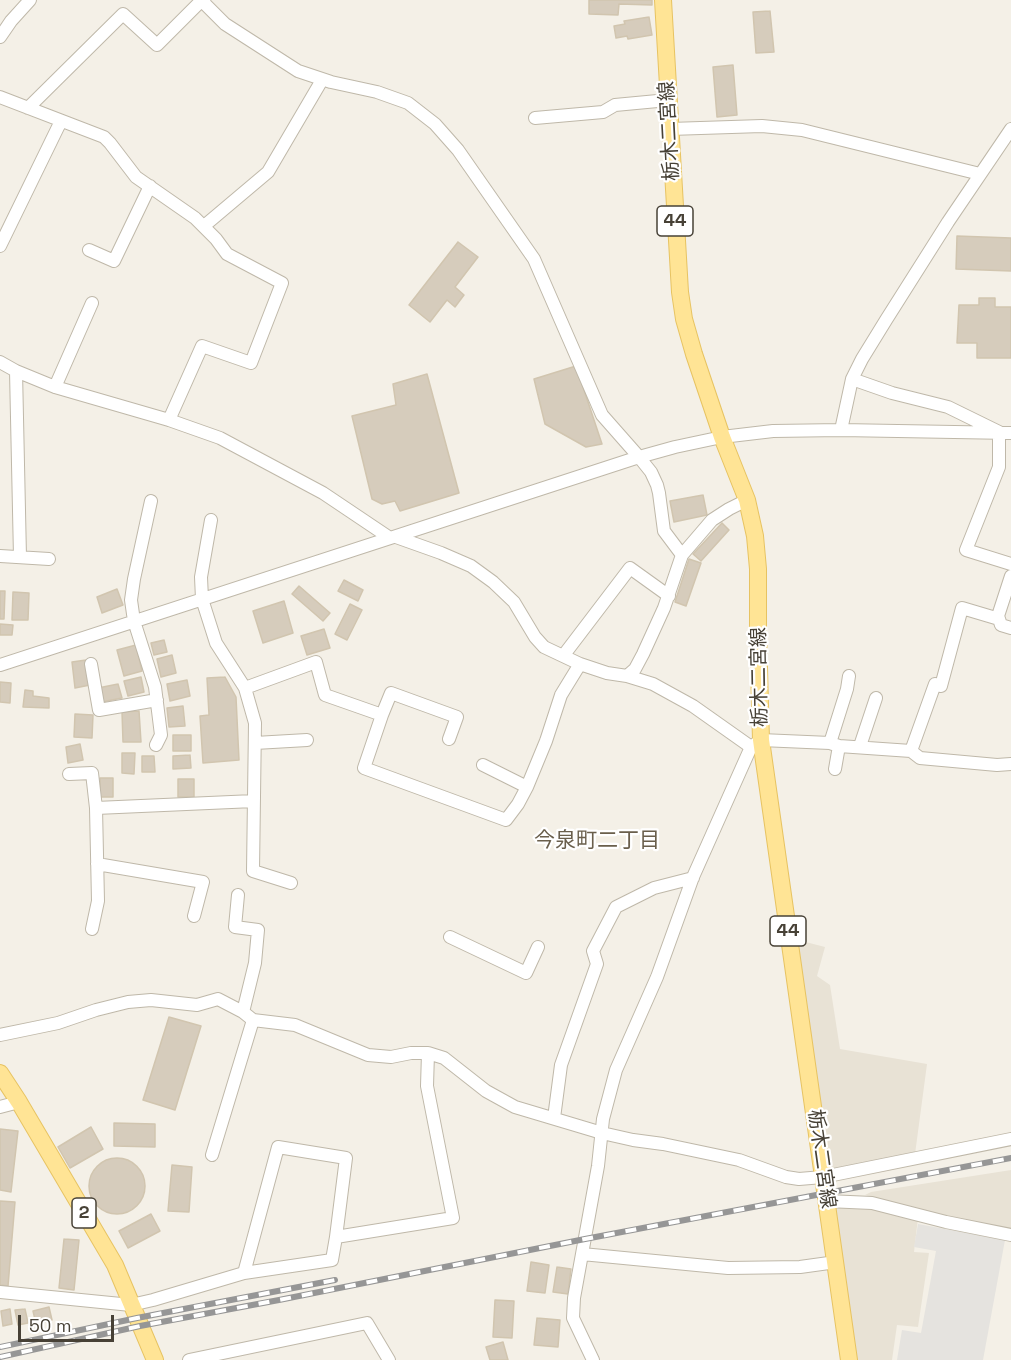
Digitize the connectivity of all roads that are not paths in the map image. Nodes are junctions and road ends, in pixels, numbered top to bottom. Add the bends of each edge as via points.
1 (30, 0) edge
2 (203, 0) edge
3 (663, 0) edge
4 (0, 38) edge
5 (322, 80) junction
6 (0, 97) edge
7 (668, 100) junction
8 (28, 108) junction
9 (535, 117) dead end
10 (61, 122) junction
11 (670, 129) junction
12 (1011, 129) edge
13 (980, 174) junction
14 (150, 186) junction
15 (204, 226) junction
16 (0, 246) edge
17 (89, 250) dead end
18 (92, 303) dead end
19 (0, 362) edge
20 (16, 371) junction
21 (852, 379) junction
22 (55, 387) junction
23 (169, 420) junction
24 (841, 430) junction
25 (1005, 433) edge
26 (722, 437) junction
27 (639, 457) junction
28 (747, 500) junction
29 (151, 501) dead end
30 (210, 520) dead end
31 (393, 538) junction
32 (682, 555) junction
33 (0, 556) edge
34 (20, 557) junction
35 (49, 559) dead end
36 (1011, 564) edge
37 (1011, 576) edge
38 (669, 596) junction
39 (202, 599) junction
40 (999, 619) junction
41 (134, 621) junction
42 (1011, 628) edge
43 (564, 656) junction
44 (91, 664) dead end
45 (579, 664) junction
46 (0, 666) edge
47 (627, 676) junction
48 (849, 676) dead end
49 (245, 688) junction
50 (876, 698) dead end
51 (157, 700) junction
52 (382, 715) junction
53 (449, 739) dead end
54 (307, 740) dead end
55 (255, 743) junction
56 (756, 743) junction
57 (835, 745) junction
58 (156, 746) dead end
59 (861, 746) junction
60 (911, 751) junction
61 (1011, 764) edge
62 (483, 765) dead end
63 (835, 769) dead end
64 (69, 774) dead end
65 (527, 787) junction
66 (254, 801) junction
67 (96, 808) junction
68 (97, 864) junction
69 (693, 878) junction
70 (291, 884) dead end
71 (238, 895) dead end
72 (194, 916) dead end
73 (92, 928) dead end
74 (450, 937) dead end
75 (538, 947) dead end
76 (243, 1012) junction
77 (253, 1020) junction
78 (0, 1035) edge
79 (428, 1053) junction
80 (0, 1073) edge
81 (19, 1102) junction
82 (0, 1107) edge
83 (554, 1118) junction
84 (602, 1133) junction
85 (1011, 1138) edge
86 (212, 1155) dead end
87 (823, 1177) junction
88 (827, 1201) junction
89 (1011, 1235) edge
90 (336, 1237) junction
91 (582, 1254) junction
92 (836, 1262) junction
93 (244, 1273) junction
94 (0, 1292) edge
95 (132, 1305) junction
96 (155, 1360) edge
97 (189, 1360) edge
98 (389, 1360) edge
99 (593, 1360) edge
100 (849, 1360) edge

1 - 4 street
2 - 5 street via 225,24 298,71
2 - 8 street via 158,45 123,14
3 - 7 main road, 栃木二宮線 / 44
5 - 15 street via 268,172
5 - 27 street via 408,103 435,124 458,150 534,259 602,415
6 - 8 street
7 - 9 street via 615,105 603,112
7 - 11 main road, 栃木二宮線 / 44
8 - 10 street
10 - 14 street via 104,137 136,177
10 - 16 street
11 - 13 street via 762,126 802,130
11 - 26 main road, 栃木二宮線 / 44 via 684,319
12 - 13 street
13 - 21 street
14 - 15 street
14 - 17 street via 114,261
15 - 23 street via 227,254 282,283 251,363 202,346
18 - 22 street
19 - 20 street
20 - 22 street
20 - 34 street
21 - 24 street
21 - 25 street via 948,406
22 - 23 street
23 - 31 street via 220,438 323,493
24 - 25 street
24 - 26 street
25 - 36 street via 999,467 966,550
26 - 27 street
26 - 28 main road, 栃木二宮線 / 44
27 - 31 street
27 - 32 street via 657,484 664,531
28 - 32 street via 712,520
28 - 56 main road, 栃木二宮線 / 44 via 758,569
29 - 41 street via 131,600
30 - 39 street via 201,577
31 - 39 street
31 - 43 street via 441,553 486,576 514,602 544,647
32 - 38 street
33 - 34 street
34 - 35 street
37 - 40 street
38 - 43 street via 630,568
38 - 47 street via 643,654
39 - 41 street
39 - 49 street via 216,643
40 - 42 street via 1001,625
40 - 60 street via 962,608 940,686 935,684
41 - 46 street
41 - 51 street
43 - 45 street
44 - 51 street via 99,710
45 - 47 street
45 - 65 street via 561,695
47 - 56 street via 653,684
48 - 57 street
49 - 52 street via 316,662 324,695
49 - 55 street via 255,723
50 - 59 street
51 - 58 street via 161,735
52 - 53 street via 391,693 457,717
52 - 65 street via 363,768 506,820
54 - 55 street
55 - 66 street
56 - 57 street
56 - 69 street
56 - 87 main road, 栃木二宮線 / 44
57 - 59 street
57 - 63 street
59 - 60 street
60 - 61 street via 920,758
62 - 65 street
64 - 67 street via 92,773
66 - 67 street
66 - 70 street via 253,871
67 - 68 street
68 - 72 street via 203,882
68 - 73 street via 98,901
69 - 83 street via 654,888 616,907 593,951 597,964 561,1065
69 - 84 street via 657,977 616,1070
71 - 76 street via 235,927 258,930
74 - 75 street via 526,973
76 - 77 street
76 - 78 street via 218,999 197,1005 152,1000 128,1002
77 - 79 street via 295,1025 368,1055
77 - 86 street
79 - 83 street via 444,1058 514,1107
79 - 90 street via 427,1086 453,1218
80 - 81 main road, 2
81 - 82 street
81 - 95 main road, 2 via 115,1265
83 - 84 street
84 - 87 street via 739,1160 786,1177
84 - 91 street
85 - 87 street
87 - 88 main road, 栃木二宮線 / 44
88 - 89 street via 872,1203
88 - 92 main road, 栃木二宮線 / 44
90 - 93 street via 332,1260
90 - 93 street via 346,1158 278,1147
91 - 92 street via 728,1268
91 - 99 street via 573,1318
92 - 100 main road, 栃木二宮線 / 44
93 - 95 street
94 - 95 street
95 - 96 main road, 2
97 - 98 street via 368,1323

